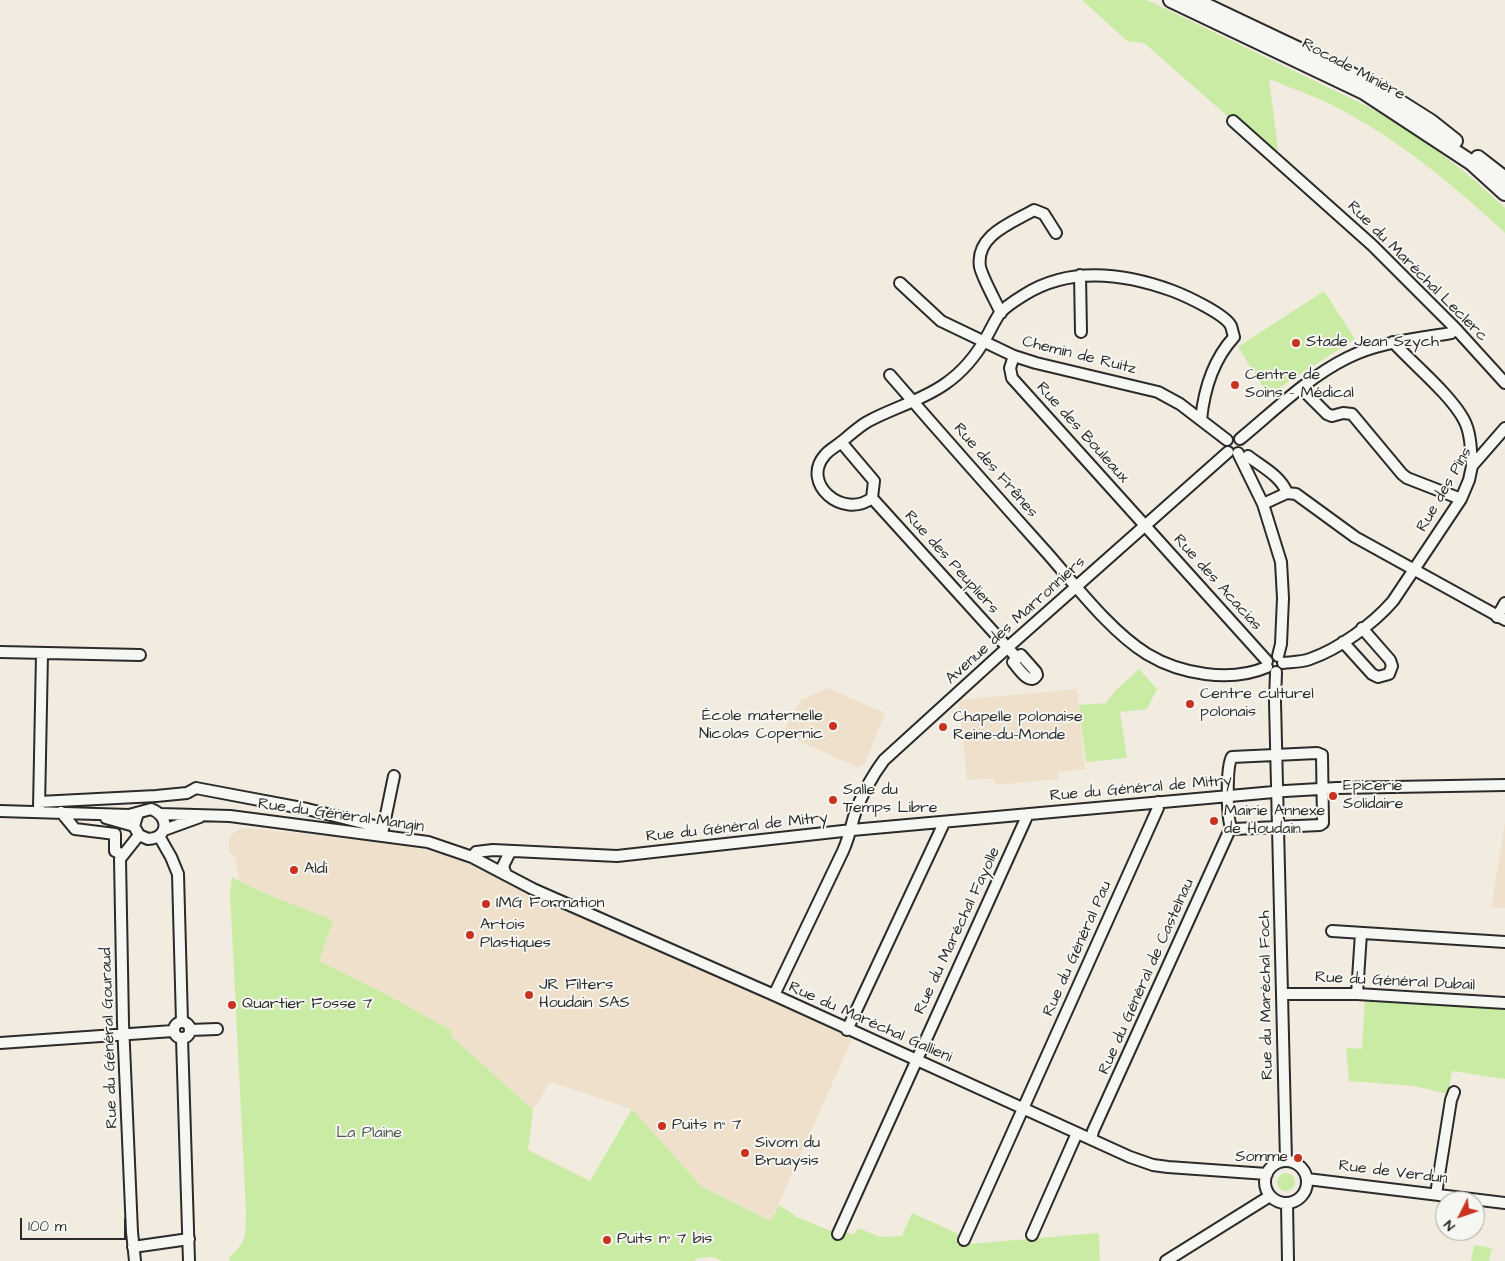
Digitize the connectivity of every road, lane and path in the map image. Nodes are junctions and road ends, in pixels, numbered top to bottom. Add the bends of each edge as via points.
1 (1171, 0) edge
2 (1194, 0) edge
3 (1233, 121) dead end
4 (1505, 179) edge
5 (1505, 193) edge
6 (1056, 233) dead end
7 (1080, 275) junction
8 (900, 283) dead end
9 (1000, 313) junction
10 (1456, 329) junction
11 (1081, 332) dead end
12 (984, 341) junction
13 (1392, 342) junction
14 (1014, 356) junction
15 (890, 375) dead end
16 (1505, 383) edge
17 (1301, 388) junction
18 (913, 401) junction
19 (1201, 420) junction
20 (1505, 428) edge
21 (1240, 439) junction
22 (1227, 440) junction
23 (841, 442) junction
24 (1238, 454) junction
25 (1472, 466) junction
26 (1287, 493) junction
27 (872, 498) junction
28 (1461, 499) junction
29 (1263, 504) junction
30 (1145, 526) junction
31 (1412, 569) junction
32 (1077, 587) junction
33 (1505, 603) edge
34 (1501, 618) edge
35 (1362, 628) junction
36 (1343, 642) junction
37 (1007, 648) junction
38 (0, 652) edge
39 (42, 654) junction
40 (140, 655) dead end
41 (1017, 658) dead end
42 (1280, 660) junction
43 (1270, 667) junction
44 (1277, 755) junction
45 (394, 776) dead end
46 (1505, 785) edge
47 (1323, 788) junction
48 (1278, 791) junction
49 (1229, 796) junction
50 (145, 797) junction
51 (1158, 802) junction
52 (39, 807) junction
53 (0, 811) edge
54 (61, 812) junction
55 (142, 812) junction
56 (86, 813) junction
57 (161, 814) junction
58 (1028, 814) junction
59 (204, 815) junction
60 (944, 823) junction
61 (1231, 828) junction
62 (1278, 828) junction
63 (852, 830) junction
64 (137, 831) junction
65 (161, 833) junction
66 (383, 833) junction
67 (510, 852) junction
68 (123, 855) junction
69 (472, 857) junction
70 (506, 875) junction
71 (1332, 930) dead end
72 (1361, 932) junction
73 (1505, 942) edge
74 (1283, 994) junction
75 (1356, 994) junction
76 (774, 995) junction
77 (1505, 1003) edge
78 (182, 1022) junction
79 (217, 1029) dead end
80 (190, 1030) junction
81 (847, 1030) junction
82 (173, 1031) junction
83 (124, 1034) junction
84 (182, 1038) junction
85 (0, 1043) edge
86 (916, 1060) junction
87 (1454, 1092) dead end
88 (1023, 1107) junction
89 (1077, 1133) junction
90 (1091, 1140) junction
91 (1286, 1161) junction
92 (1267, 1174) junction
93 (1307, 1178) junction
94 (1436, 1191) edge
95 (1435, 1194) edge
96 (1270, 1196) junction
97 (1485, 1200) edge
98 (1287, 1203) junction
99 (1505, 1203) edge
100 (838, 1234) dead end
101 (1032, 1235) dead end
102 (189, 1239) junction
103 (964, 1240) dead end
104 (133, 1247) junction
105 (136, 1261) edge
106 (189, 1261) edge
107 (1166, 1261) edge
108 (1288, 1261) edge

1 - 5 highway, Rocade Minière via 1364,92 1472,163
2 - 4 highway, Rocade Minière via 1320,59 1393,98 1431,122
3 - 10 street, Rue du Maréchal Leclerc via 1372,245
6 - 9 street via 1044,214 1034,210 989,236 981,250 980,267
7 - 9 street via 1036,287
7 - 11 street
7 - 19 street via 1104,275 1158,285 1186,295 1230,325 1234,337 1216,361 1208,382
8 - 12 street, Chemin de Ruitz via 942,321
9 - 12 street
10 - 13 street via 1451,333
10 - 16 street, Rue du Maréchal Leclerc
12 - 14 street, Chemin de Ruitz
12 - 18 street via 958,375
13 - 17 street via 1347,358
13 - 25 street via 1455,406 1465,421
14 - 19 street, Chemin de Ruitz via 1158,392
14 - 30 street, Rue des Bouleaux via 1010,368 1012,378
15 - 18 street, Rue des Frênes
17 - 21 street
17 - 28 street via 1327,414 1352,414 1407,478
18 - 23 street via 866,422
18 - 32 street, Rue des Frênes
19 - 22 street, Chemin de Ruitz
20 - 25 street, Rue des Pins
21 - 22 street via 1234,436
21 - 24 street via 1243,446
22 - 24 street via 1225,447
23 - 27 street via 874,481
23 - 27 street via 820,463 820,485 832,500 845,505 858,505
24 - 26 street via 1278,479
24 - 29 street
24 - 30 street, Avenue des Marronniers
25 - 28 street, Rue des Pins
26 - 29 street
26 - 31 street via 1302,497 1354,536
27 - 37 street, Rue des Peupliers
28 - 31 street, Rue des Pins
29 - 42 street via 1282,562 1284,598
30 - 32 street, Avenue des Marronniers
30 - 43 street, Rue des Acacias
31 - 34 street
31 - 35 street, Rue des Pins via 1392,601
32 - 37 street, Avenue des Marronniers
32 - 43 street, Rue des Frênes via 1135,646 1178,668 1241,675
33 - 34 street
35 - 36 street, Rue des Pins
35 - 36 street via 1390,660 1389,674 1378,677 1372,674
36 - 42 street, Rue des Pins via 1309,660
37 - 41 street, Rue des Peupliers
37 - 63 street, Avenue des Marronniers via 884,760 858,806
38 - 39 street
39 - 40 street
39 - 52 street
42 - 43 street via 1281,669
42 - 43 street, Rue des Pins via 1271,656
43 - 44 street, Rue du Maréchal Foch
44 - 47 street via 1322,755
44 - 48 street, Rue du Maréchal Foch
44 - 49 street via 1232,757 1229,762
45 - 66 street
46 - 47 street, Rue du Général de Mitry
47 - 48 street, Rue du Général de Mitry
47 - 62 street via 1323,823
48 - 49 street, Rue du Général de Mitry
48 - 62 street, Rue du Maréchal Foch
49 - 51 street, Rue du Général de Mitry
49 - 61 street
50 - 52 street, Rue du Général Mangin
50 - 55 street
50 - 66 street, Rue du Général Mangin via 201,789 307,809
51 - 58 street, Rue du Général de Mitry
51 - 88 street, Rue du Général Pau
52 - 53 street
52 - 54 street
54 - 56 street
54 - 68 street via 75,829 115,834 115,851
55 - 56 street
55 - 57 street via 152,809
55 - 64 street
56 - 64 street
57 - 59 street, Rue du Général Mangin
57 - 65 street via 165,823
58 - 60 street, Rue du Général de Mitry
58 - 86 street, Rue du Maréchal Fayolle
59 - 65 street, Rue du Général Mangin
59 - 66 street, Rue du Général Mangin
60 - 63 street, Rue du Général de Mitry
60 - 81 street
61 - 62 street
61 - 90 street, Rue du Général de Castelnau
62 - 74 street, Rue du Maréchal Foch
63 - 67 street, Rue du Général de Mitry via 617,856
63 - 76 street, Avenue des Marronniers
64 - 65 street via 148,839
64 - 68 street
65 - 78 street via 178,874
66 - 69 street, Rue du Général Mangin via 428,842
67 - 69 street, Rue du Général de Mitry via 483,851
67 - 70 street via 503,866
68 - 83 street, Rue du Général Gouraud via 120,859 120,882
69 - 70 street, Rue du Maréchal Gallieni
70 - 76 street, Rue du Maréchal Gallieni
71 - 72 street
72 - 73 street
72 - 75 street
74 - 75 street, Rue du Général Dubail
74 - 91 street, Rue du Maréchal Foch
75 - 77 street, Rue du Général Dubail
76 - 81 street, Rue du Maréchal Gallieni
78 - 80 street via 188,1024
78 - 82 street via 176,1024
79 - 80 street
80 - 84 street via 188,1036
81 - 86 street, Rue du Maréchal Gallieni
82 - 83 street
82 - 84 street via 176,1037
83 - 85 street
83 - 104 street, Rue du Général Gouraud
84 - 102 street
86 - 88 street, Rue du Maréchal Gallieni
86 - 100 street, Rue du Maréchal Fayolle
87 - 94 street
88 - 89 street, Rue du Maréchal Gallieni
88 - 103 street, Rue du Général Pau
89 - 90 street, Rue du Maréchal Gallieni
89 - 101 street
90 - 92 street, Rue du Maréchal Gallieni via 1153,1165
91 - 92 street via 1273,1166
91 - 93 street via 1300,1166
92 - 96 street via 1265,1183
93 - 95 street, Rue de Verdun
93 - 98 street via 1301,1197
96 - 98 street
96 - 107 street
97 - 99 street, Rue de Verdun
98 - 108 street
102 - 104 street
102 - 106 street
104 - 105 street, Rue du Général Gouraud

